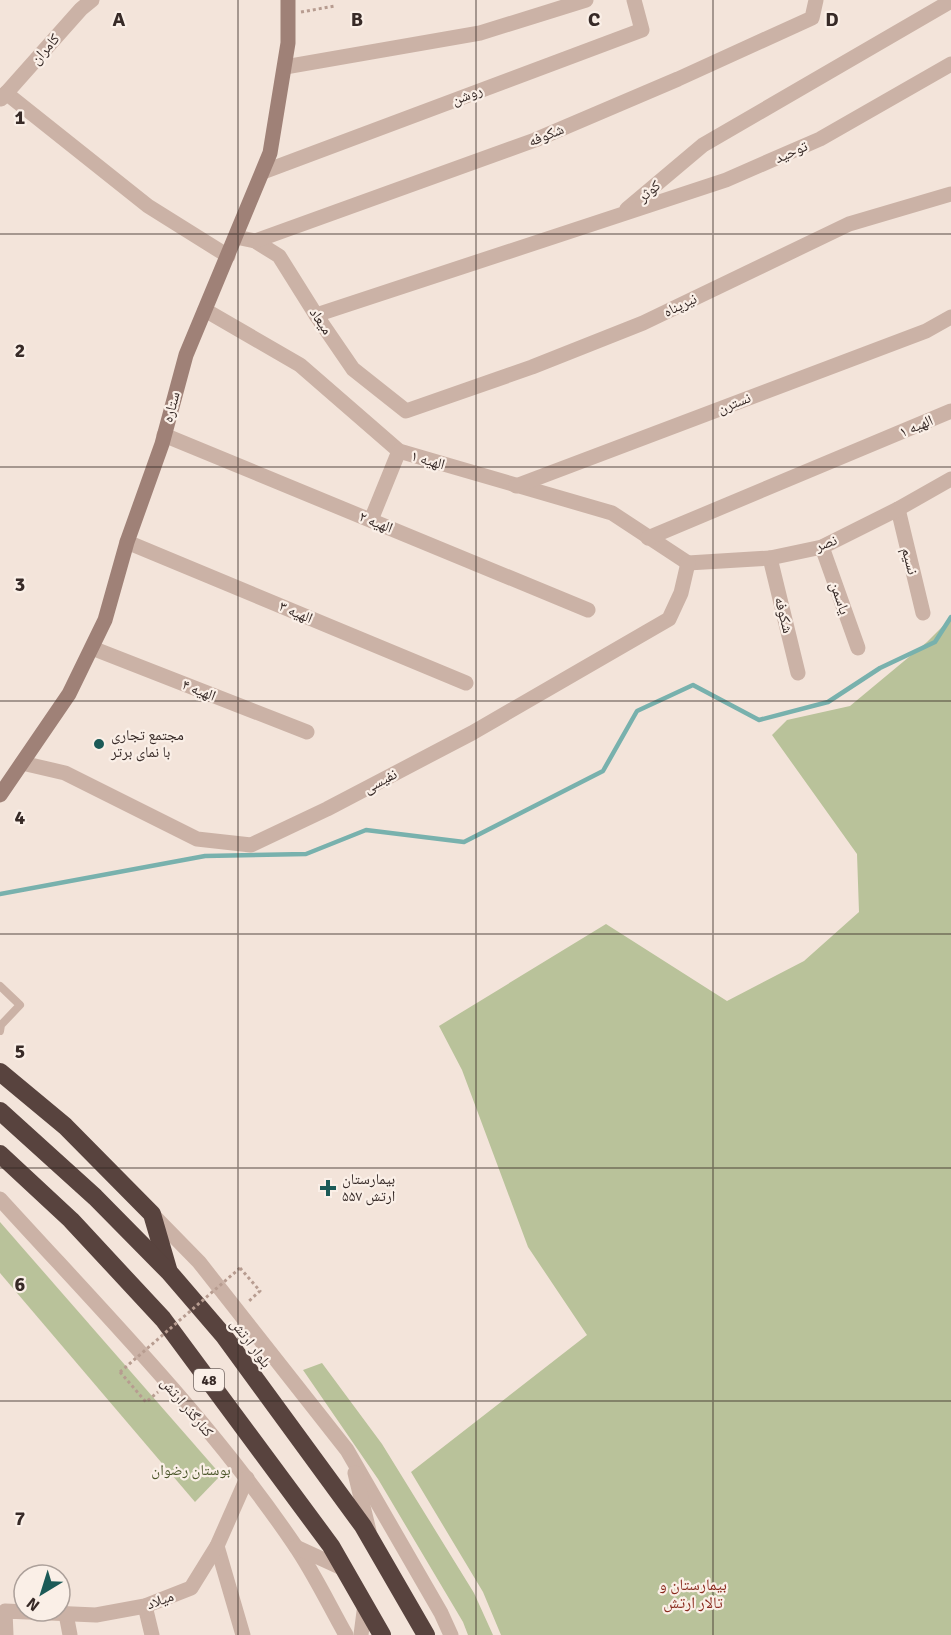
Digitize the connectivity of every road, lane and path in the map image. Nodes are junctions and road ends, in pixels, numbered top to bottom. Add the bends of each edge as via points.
1 (92, 0) edge
2 (586, 0) edge
3 (634, 0) edge
4 (816, 0) edge
5 (951, 2) edge
6 (334, 6) dead end
7 (288, 7) edge
8 (951, 64) edge
9 (285, 67) junction
10 (3, 97) edge
11 (262, 172) junction
12 (951, 194) edge
13 (620, 215) junction
14 (236, 237) junction
15 (255, 241) junction
16 (228, 256) junction
17 (205, 310) junction
18 (316, 315) junction
19 (951, 317) edge
20 (406, 411) joint
21 (951, 411) edge
22 (164, 435) junction
23 (399, 451) junction
24 (950, 485) edge
25 (516, 486) junction
26 (898, 509) junction
27 (370, 520) junction
28 (648, 538) junction
29 (127, 542) junction
30 (822, 547) junction
31 (770, 558) junction
32 (688, 563) junction
33 (588, 610) dead end
34 (923, 613) dead end
35 (92, 648) junction
36 (858, 648) dead end
37 (798, 673) dead end
38 (466, 683) dead end
39 (307, 732) dead end
40 (22, 763) junction
41 (0, 795) edge
42 (0, 986) edge
43 (0, 1031) edge
44 (0, 1072) edge
45 (0, 1111) edge
46 (0, 1154) edge
47 (0, 1199) edge
48 (152, 1214) junction
49 (169, 1272) junction
50 (260, 1291) dead end
51 (146, 1402) dead end
52 (352, 1457) junction
53 (247, 1478) junction
54 (370, 1537) junction
55 (217, 1546) junction
56 (296, 1546) junction
57 (344, 1569) junction
58 (364, 1604) junction
59 (145, 1606) junction
60 (12, 1611) edge
61 (72, 1614) edge
62 (6, 1635) edge
63 (152, 1635) edge
64 (243, 1635) edge
65 (346, 1635) edge
66 (361, 1635) edge
67 (382, 1635) edge
68 (426, 1635) edge
69 (451, 1635) edge

1 - 10 street, کامران
2 - 9 street via 480,33
3 - 11 street, روشن via 642,30
4 - 15 street, شکوفه via 812,18 678,79 535,140
5 - 13 street, کوثر via 703,145
6 - 7 path
7 - 9 street, ستاره
8 - 13 street, توحید via 820,139 726,180
9 - 11 street, ستاره via 270,153
10 - 16 street via 148,206
11 - 14 street, ستاره
12 - 20 street, نیرپناه via 849,224 643,323
13 - 18 street, کوثر
14 - 15 street, میعاد
14 - 16 street, ستاره
15 - 18 street, میعاد via 279,256
16 - 17 street, ستاره
17 - 22 street, ستاره via 186,356
17 - 23 street, الهیه ۱ via 300,365
18 - 20 street, میعاد via 353,369
19 - 25 street, نسترن via 926,331
21 - 28 street, الهیه ۱
22 - 27 street, الهیه ۲
22 - 29 street, ستاره
23 - 25 street, الهیه ۱
23 - 27 street
24 - 26 street, نصر
25 - 28 street, الهیه ۱ via 612,513
26 - 30 street, نصر
26 - 34 street, نسیم
27 - 33 street, الهیه ۲
28 - 32 street, الهیه ۱
29 - 35 street, ستاره via 105,620
29 - 38 street, الهیه ۳
30 - 31 street, نصر
30 - 36 street, یاسمن
31 - 32 street, نصر
31 - 37 street, شکوفه
32 - 40 street, نفیسی via 681,593 669,619 472,733 251,845 197,839 65,773
35 - 39 street, الهیه ۴
35 - 40 street, ستاره via 69,694
40 - 41 street, ستاره
42 - 43 lane via 20,1005
44 - 48 highway via 65,1126
45 - 49 highway, بلوار ارتش / 48 via 95,1197
46 - 57 highway, 48 via 71,1220 163,1320 331,1546
47 - 53 street, کنارگذر ارتش via 168,1383
48 - 49 highway
48 - 52 street via 199,1262
49 - 54 highway, بلوار ارتش / 48 via 224,1336
50 - 51 path, bridge via 240,1268 120,1372
52 - 54 street
52 - 69 street
53 - 55 street, میلاد
53 - 56 street, کنارگذر ارتش
54 - 68 highway, بلوار ارتش / 48
55 - 59 street, میلاد via 191,1588
55 - 64 street
56 - 57 street
56 - 65 street, کنارگذر ارتش
57 - 58 highway, 48
58 - 66 street
58 - 67 highway, 48
59 - 61 street, میلاد via 96,1615
59 - 63 street
60 - 62 street, میلاد via 5,1611

